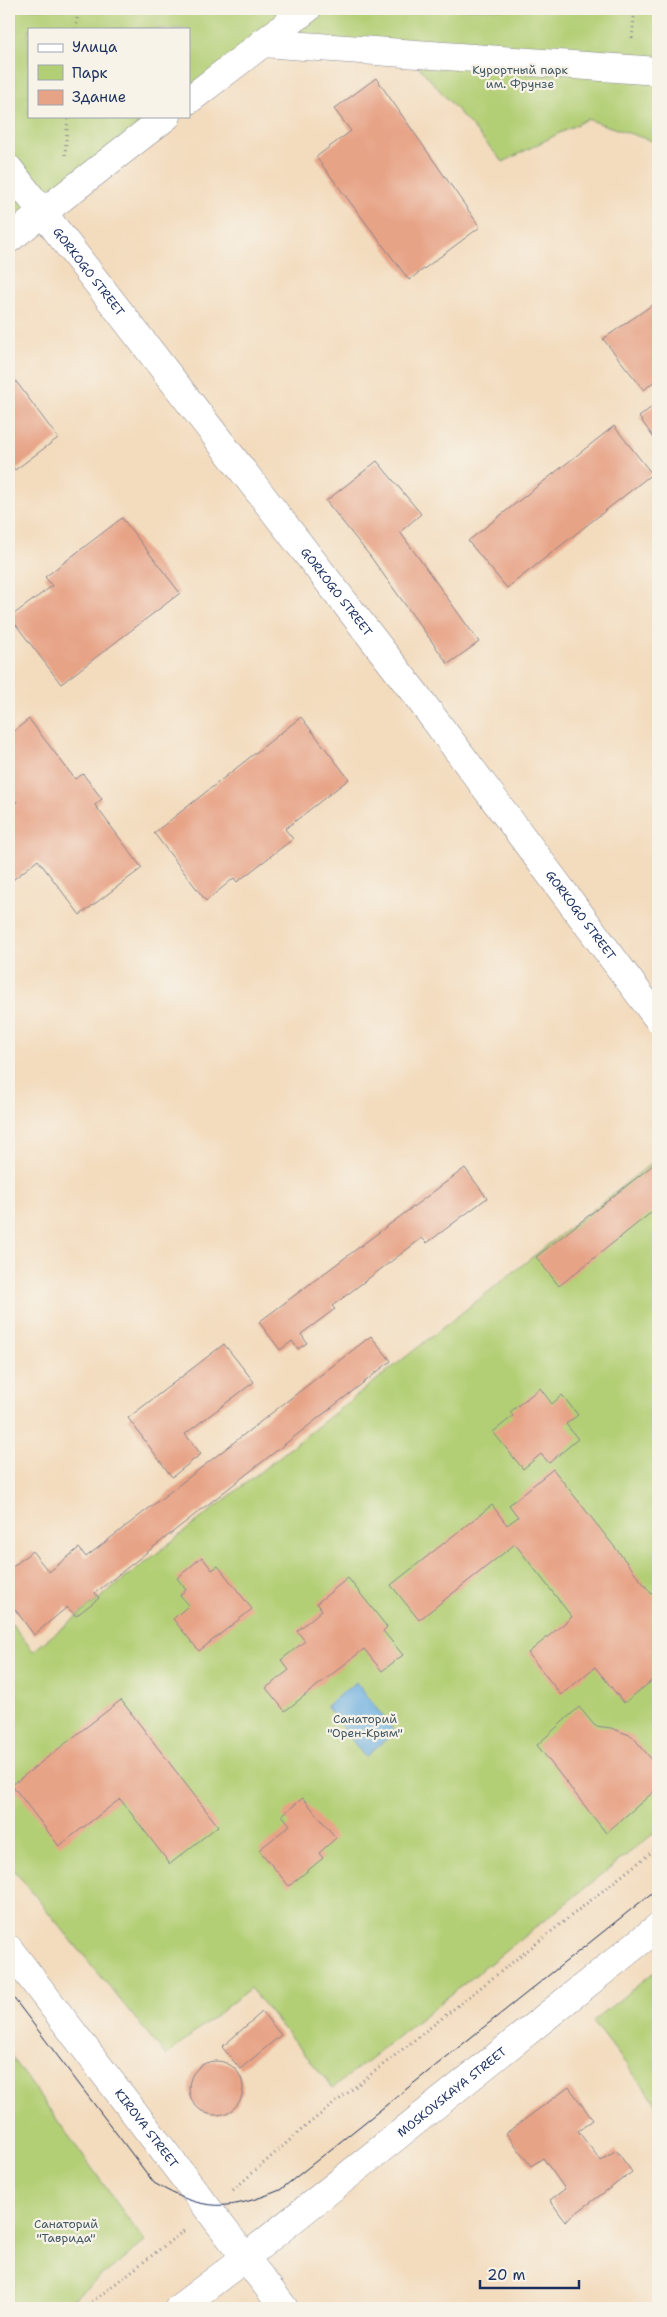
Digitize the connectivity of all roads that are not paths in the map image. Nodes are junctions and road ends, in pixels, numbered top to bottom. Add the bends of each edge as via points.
1 (307, 9) edge
2 (262, 43) junction
3 (658, 72) edge
4 (190, 99) edge
5 (164, 118) edge
6 (9, 169) edge
7 (52, 205) junction
8 (9, 239) edge
9 (658, 1019) edge
10 (658, 1928) edge
11 (9, 1949) edge
12 (246, 2257) junction
13 (179, 2308) edge
14 (284, 2308) edge

1 - 2 street
2 - 3 street
2 - 4 street
5 - 7 street
6 - 7 street, GORKOGO STREET
7 - 8 street
7 - 9 street, GORKOGO STREET
10 - 12 street, MOSKOVSKAYA STREET
11 - 12 street, KIROVA STREET
12 - 13 street, MOSKOVSKAYA STREET
12 - 14 street, KIROVA STREET

